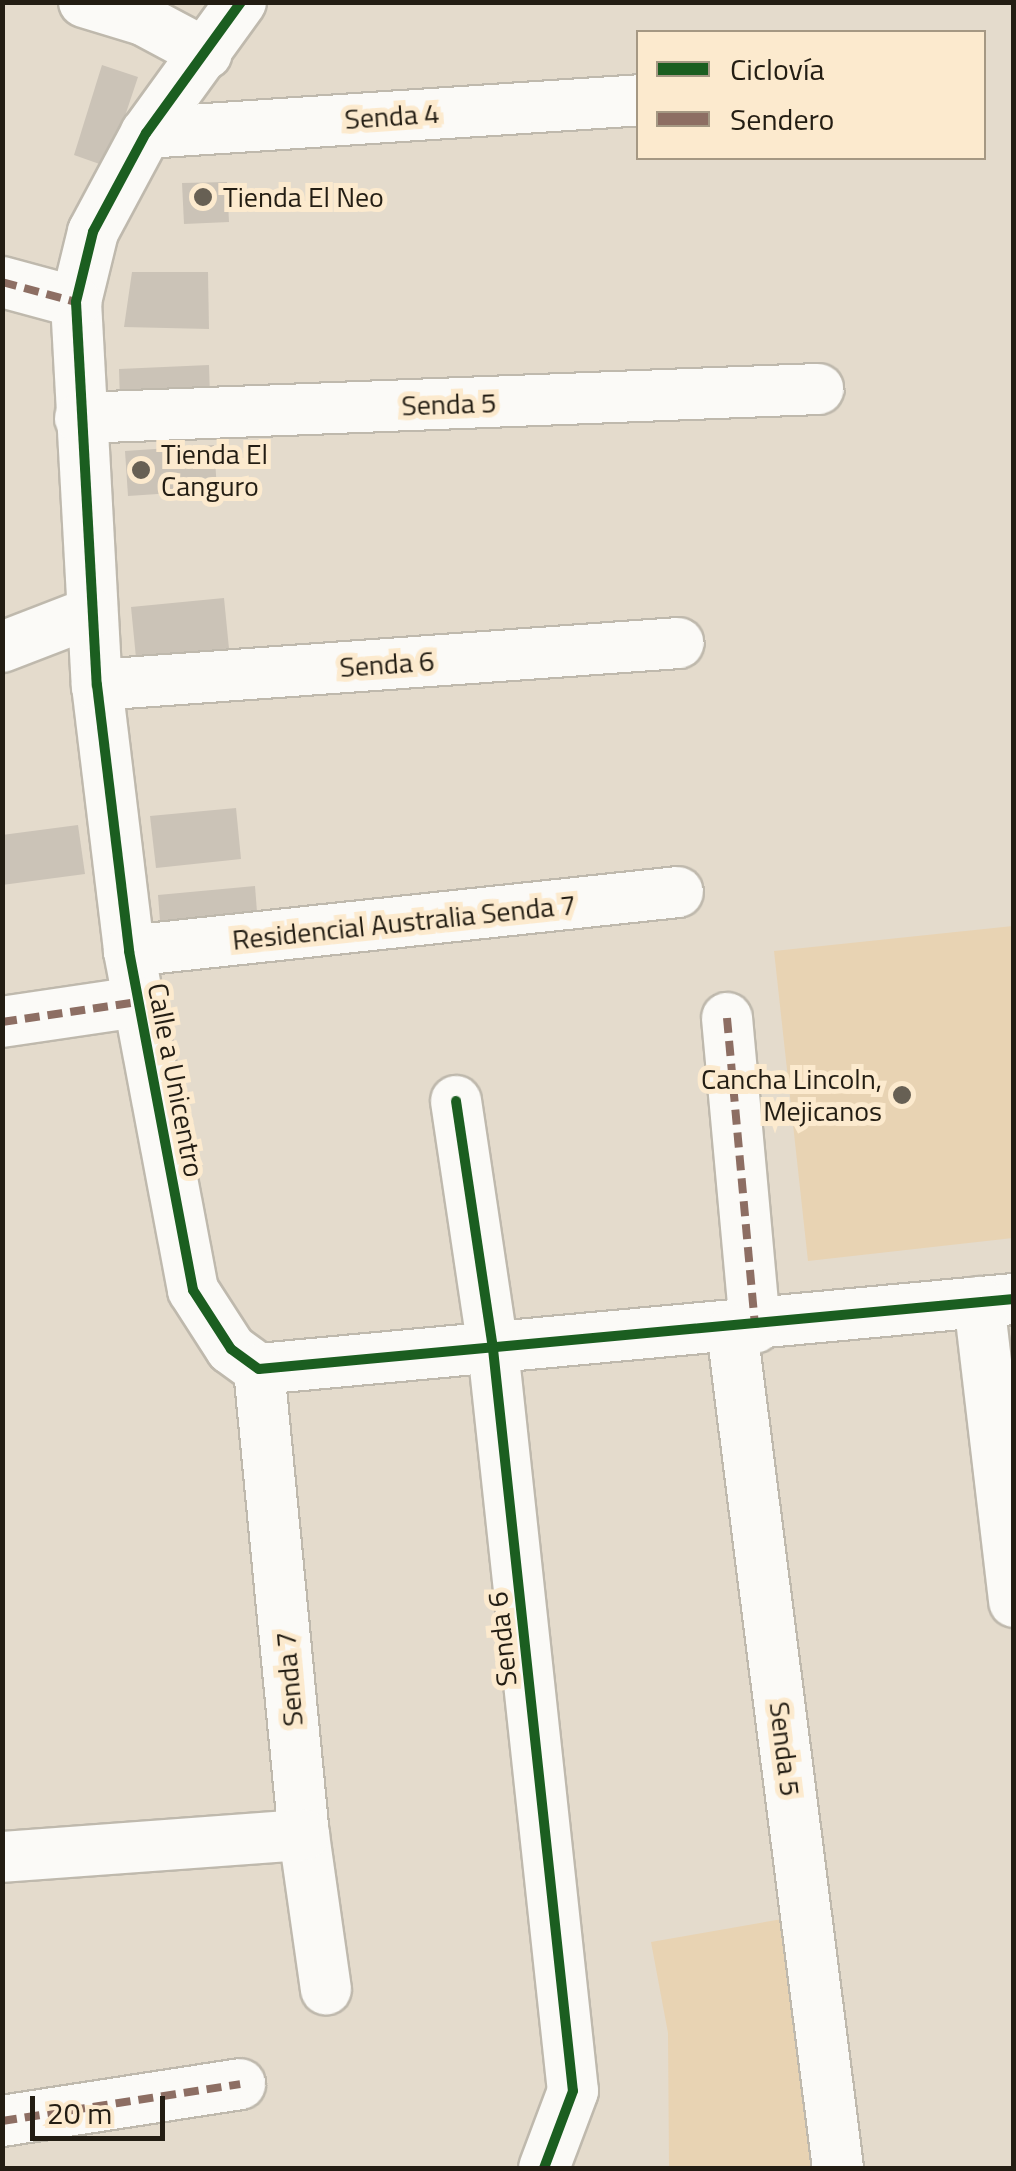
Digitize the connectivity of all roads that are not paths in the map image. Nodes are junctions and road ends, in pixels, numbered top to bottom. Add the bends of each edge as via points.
1 (84, 2) edge
2 (241, 2) edge
3 (207, 54) junction
4 (636, 100) edge
5 (146, 132) junction
6 (2, 282) edge
7 (76, 302) junction
8 (818, 389) dead end
9 (80, 418) junction
10 (90, 613) junction
11 (678, 642) dead end
12 (2, 647) edge
13 (96, 685) junction
14 (678, 892) dead end
15 (129, 951) junction
16 (138, 1002) junction
17 (726, 1018) dead end
18 (2, 1022) edge
19 (456, 1101) dead end
20 (996, 1301) edge
21 (743, 1329) junction
22 (493, 1350) junction
23 (260, 1368) junction
24 (1014, 1602) edge
25 (304, 1834) junction
26 (2, 1857) edge
27 (326, 1988) dead end
28 (240, 2084) dead end
29 (2, 2120) edge
30 (544, 2168) edge
31 (838, 2168) edge

1 - 3 street via 143,20
2 - 3 street, Calle a Unicentro
3 - 5 street, Calle a Unicentro
4 - 5 street, Senda 4
5 - 7 street, Calle a Unicentro via 93,232
6 - 7 street
7 - 9 street, Calle a Unicentro
8 - 9 street, Senda 5
9 - 10 street, Calle a Unicentro
10 - 12 street
10 - 13 street, Calle a Unicentro
11 - 13 street, Senda 6
13 - 15 street, Calle a Unicentro
14 - 15 street, Residencial Australia Senda 7
15 - 16 street, Calle a Unicentro
16 - 18 street
16 - 23 street, Calle a Unicentro via 193,1290 231,1348
17 - 21 street, Senda 5
19 - 22 street, Senda 6
20 - 21 street
20 - 24 street
21 - 22 street
21 - 31 street, Senda 5
22 - 23 street
22 - 30 street, Senda 6 via 573,2092
23 - 25 street, Senda 7
25 - 26 street
25 - 27 street, Senda 7
28 - 29 street

